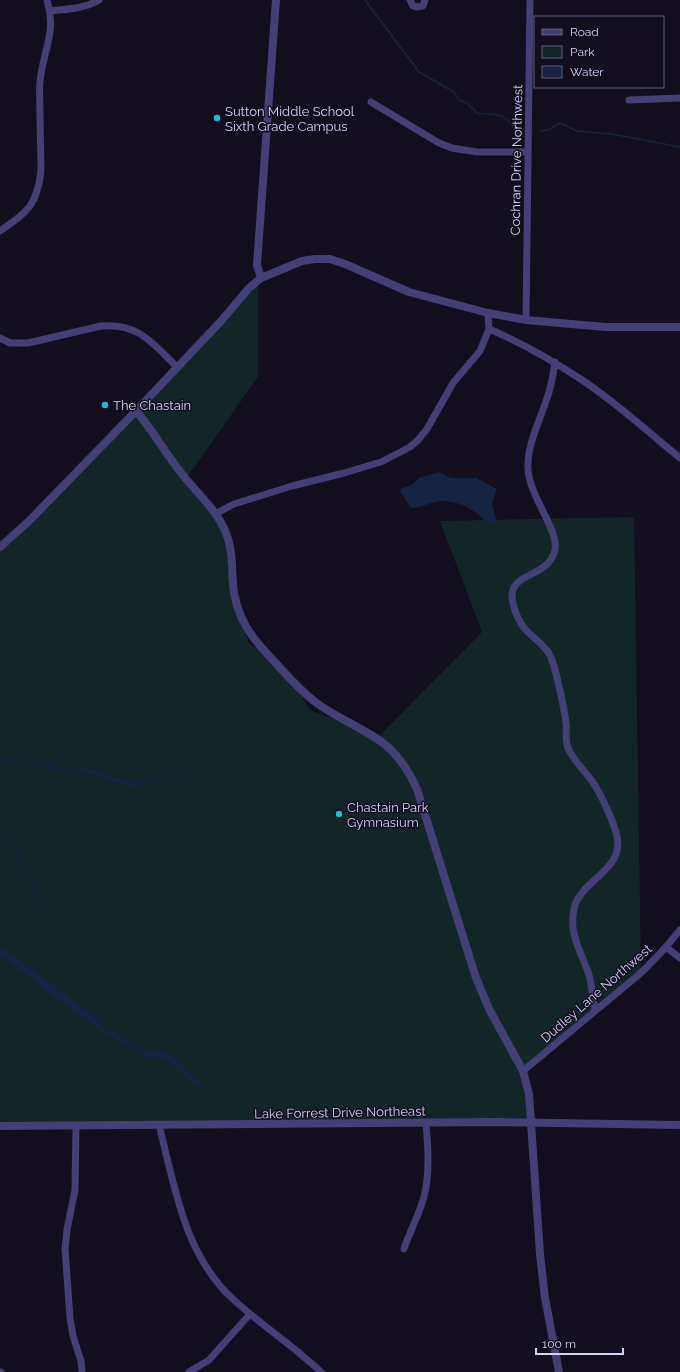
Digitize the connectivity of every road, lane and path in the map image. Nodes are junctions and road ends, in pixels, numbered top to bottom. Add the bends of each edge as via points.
1 (47, 0) edge
2 (99, 0) edge
3 (276, 0) edge
4 (410, 0) edge
5 (425, 0) edge
6 (530, 0) edge
7 (50, 11) junction
8 (680, 98) edge
9 (629, 100) dead end
10 (371, 102) dead end
11 (528, 152) junction
12 (0, 231) edge
13 (261, 278) junction
14 (488, 313) junction
15 (526, 320) junction
16 (680, 327) edge
17 (489, 329) junction
18 (0, 338) edge
19 (555, 362) junction
20 (177, 368) junction
21 (136, 411) junction
22 (680, 458) edge
23 (215, 514) junction
24 (0, 547) edge
25 (680, 930) edge
26 (666, 947) junction
27 (680, 958) edge
28 (595, 1011) junction
29 (523, 1071) junction
30 (426, 1123) junction
31 (532, 1123) junction
32 (160, 1125) junction
33 (680, 1125) edge
34 (0, 1126) edge
35 (76, 1126) junction
36 (404, 1249) dead end
37 (250, 1314) junction
38 (82, 1372) edge
39 (189, 1372) edge
40 (321, 1372) edge
41 (559, 1372) edge

1 - 7 street
2 - 7 street via 80,8
3 - 13 street via 257,265
4 - 5 street via 416,8 423,6
6 - 11 street, Cochran Drive Northwest
7 - 12 street via 51,32 40,83 39,184 34,199 26,211
8 - 9 street
10 - 11 street via 439,143 452,148 477,152
11 - 15 street, Cochran Drive Northwest
13 - 14 street via 302,261 330,260 346,264 409,292
13 - 20 street
14 - 15 street
14 - 17 street
15 - 16 street via 605,327
17 - 19 street via 524,344
17 - 23 street via 480,351 453,383 427,429 410,447 381,462 234,504
18 - 20 street via 16,344 28,343 101,326 125,327 145,336
19 - 22 street via 612,401
19 - 28 street via 550,390 532,439 527,466 531,487 554,536 555,550 545,567 518,582 513,589 512,597 521,624 544,646 551,658 566,717 568,748 598,790 618,838 618,850 614,861 583,892 572,917 574,936 589,976
20 - 21 street
21 - 23 street
21 - 24 street via 29,521
23 - 29 street via 224,527 229,542 238,608 253,638 305,693 332,714 384,744 411,775 475,976 489,1009
25 - 26 street, Dudley Lane Northwest
26 - 27 street
26 - 28 street, Dudley Lane Northwest via 642,972
28 - 29 street, Dudley Lane Northwest
29 - 31 street
30 - 31 street, Lake Forrest Drive Northeast
30 - 32 street, Lake Forrest Drive Northeast
30 - 36 street via 428,1145 424,1197
31 - 33 street, Lake Forrest Drive Northeast
31 - 41 street via 543,1279
32 - 35 street, Lake Forrest Drive Northeast
32 - 37 street via 181,1214 193,1244 203,1264 217,1282
34 - 35 street, Lake Forrest Drive Northeast
35 - 38 street via 75,1190 66,1249 70,1318
37 - 39 street via 209,1360
37 - 40 street

